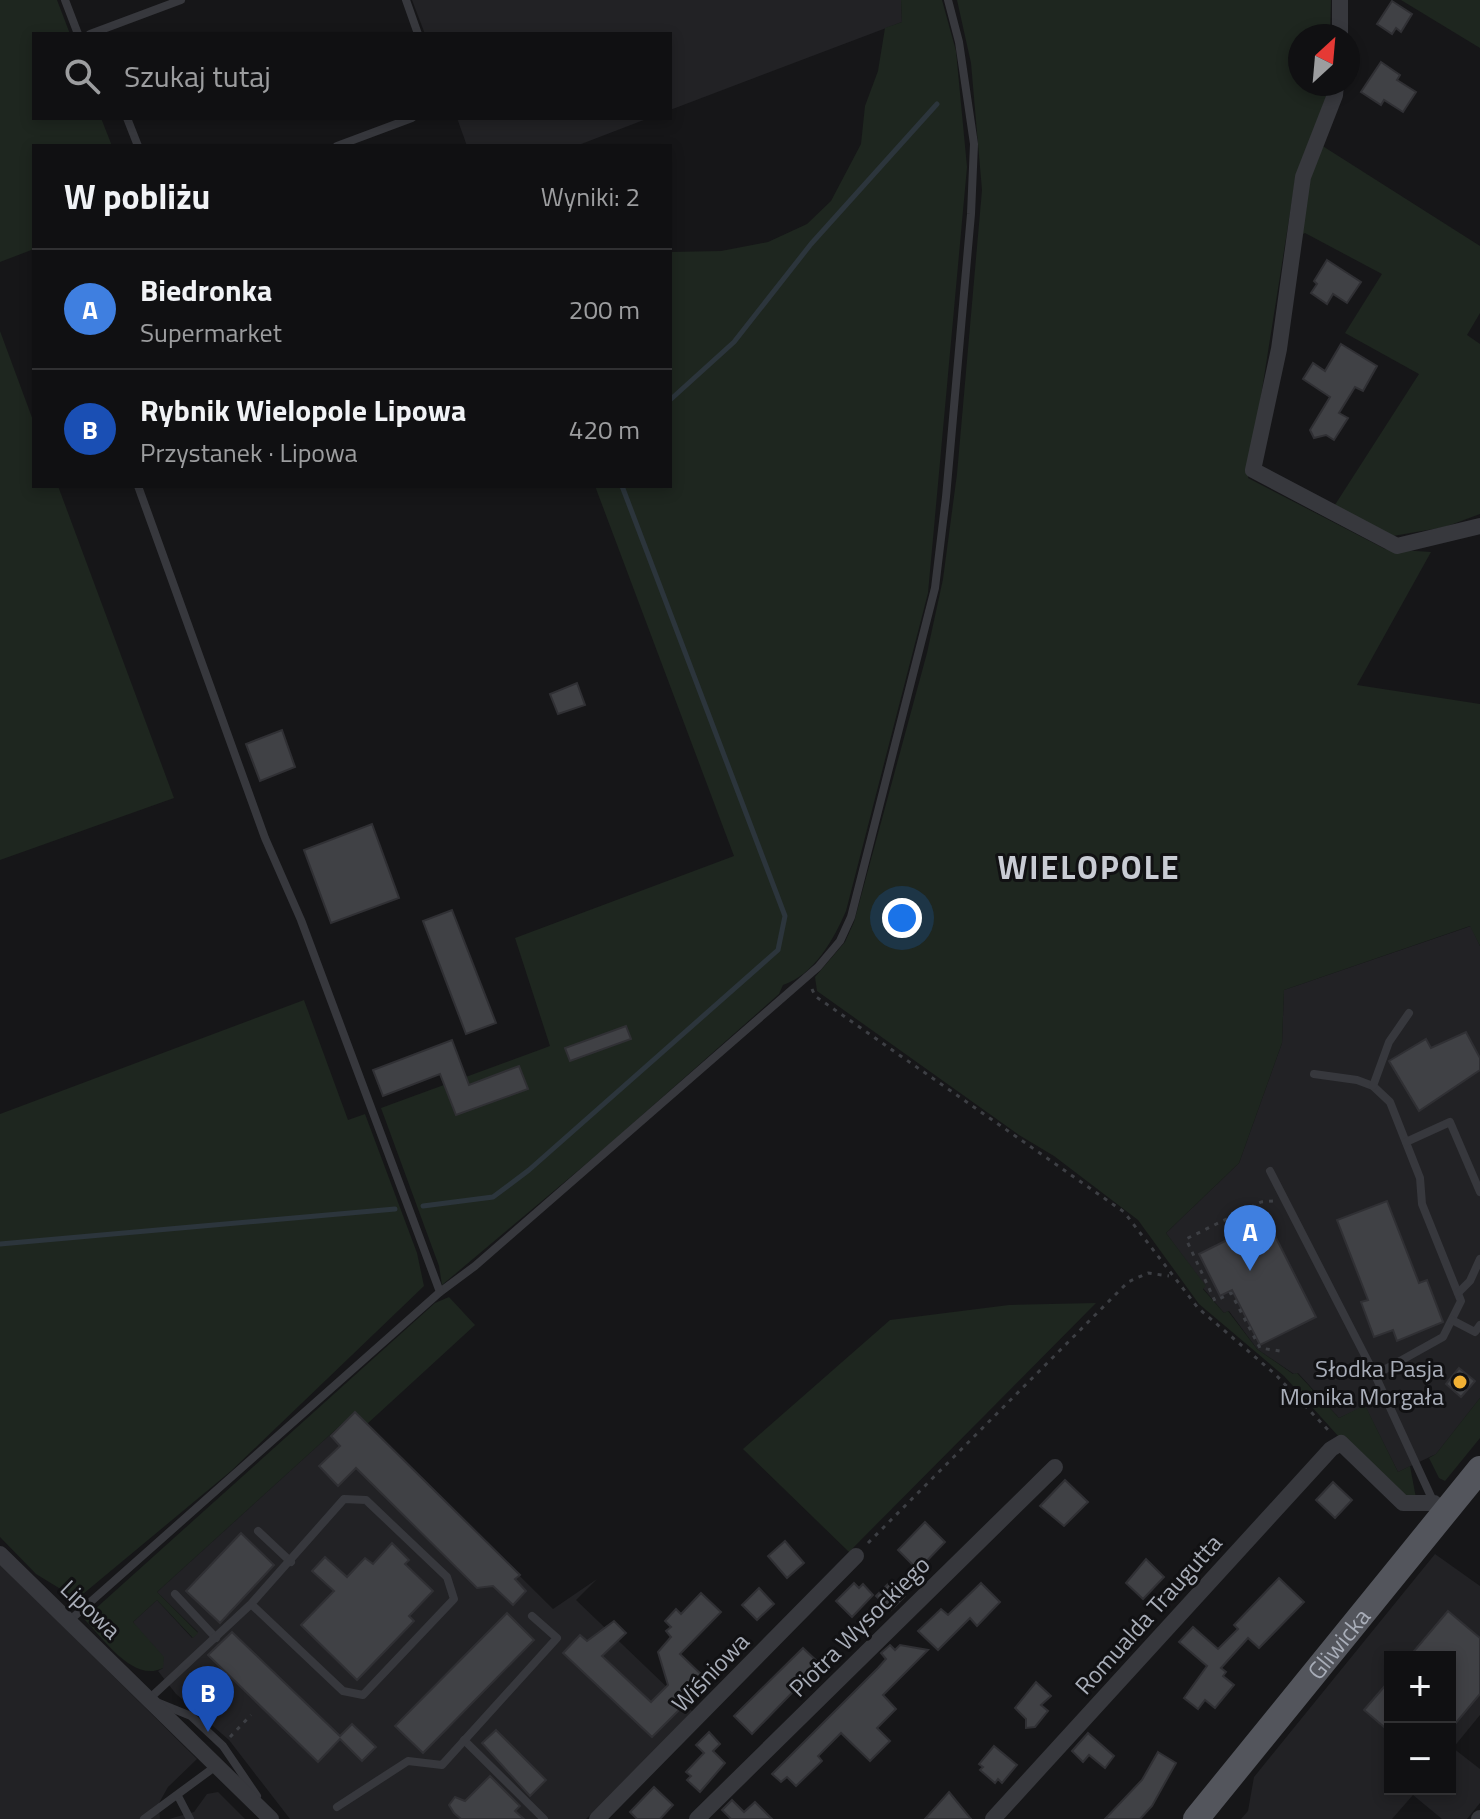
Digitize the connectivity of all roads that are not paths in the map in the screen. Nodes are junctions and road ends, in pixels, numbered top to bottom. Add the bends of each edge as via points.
1 (65, 0) edge
2 (181, 0) edge
3 (406, 0) edge
4 (948, 0) edge
5 (1340, 0) edge
6 (1340, 24) edge
7 (77, 32) edge
8 (96, 32) edge
9 (417, 32) edge
10 (1335, 96) edge
11 (128, 120) edge
12 (407, 120) edge
13 (137, 144) edge
14 (342, 144) edge
15 (139, 488) edge
16 (1480, 526) edge
17 (1409, 1013) dead end
18 (1314, 1074) dead end
19 (1373, 1086) junction
20 (1406, 1142) junction
21 (1270, 1171) dead end
22 (1480, 1192) edge
23 (1480, 1259) edge
24 (440, 1292) junction
25 (1458, 1293) junction
26 (1452, 1320) junction
27 (1480, 1325) edge
28 (1375, 1375) junction
29 (1055, 1467) dead end
30 (1478, 1475) edge
31 (1439, 1508) junction
32 (258, 1531) dead end
33 (0, 1554) edge
34 (856, 1556) road end
35 (291, 1562) junction
36 (175, 1594) dead end
37 (251, 1604) junction
38 (532, 1616) dead end
39 (69, 1621) junction
40 (216, 1638) junction
41 (149, 1699) junction
42 (464, 1740) junction
43 (217, 1765) junction
44 (178, 1796) junction
45 (337, 1807) dead end
46 (144, 1819) edge
47 (190, 1819) edge
48 (272, 1819) edge
49 (544, 1819) edge
50 (597, 1819) edge
51 (697, 1819) edge
52 (993, 1819) edge
53 (1196, 1819) edge

1 - 7 lane
2 - 8 lane
3 - 9 lane
4 - 24 lane via 974,156 948,475 935,588 851,917 840,941 812,971
5 - 6 street
10 - 16 street via 1303,177 1279,349 1253,470 1397,546
11 - 13 lane
12 - 14 lane
15 - 24 lane via 265,838 341,1023
17 - 19 lane via 1389,1042
18 - 19 lane
19 - 20 lane via 1390,1102
20 - 22 lane via 1450,1122
20 - 25 lane via 1420,1178 1422,1204
21 - 28 lane
23 - 25 lane
24 - 39 lane
25 - 26 lane via 1461,1301
26 - 27 lane via 1475,1332
26 - 28 lane via 1443,1337
28 - 31 lane
29 - 51 street, Piotra Wysockiego
30 - 31 main road, Gliwicka
31 - 52 street, Romualda Traugutta via 1403,1503 1341,1443 1310,1470
31 - 53 main road, Gliwicka
32 - 35 lane
33 - 39 street, Lipowa
34 - 50 street, Wiśniowa
35 - 37 lane
35 - 37 lane via 344,1499 366,1500 447,1577 454,1599 363,1695 343,1691
36 - 40 lane
37 - 40 lane
38 - 42 lane via 557,1638
39 - 41 street, Lipowa
40 - 41 lane
41 - 43 street, Lipowa
41 - 48 lane, Lipowa via 191,1716 222,1745
42 - 45 lane via 442,1765 408,1761
42 - 49 lane
43 - 44 lane
43 - 48 street, Lipowa
44 - 46 lane
44 - 47 lane

